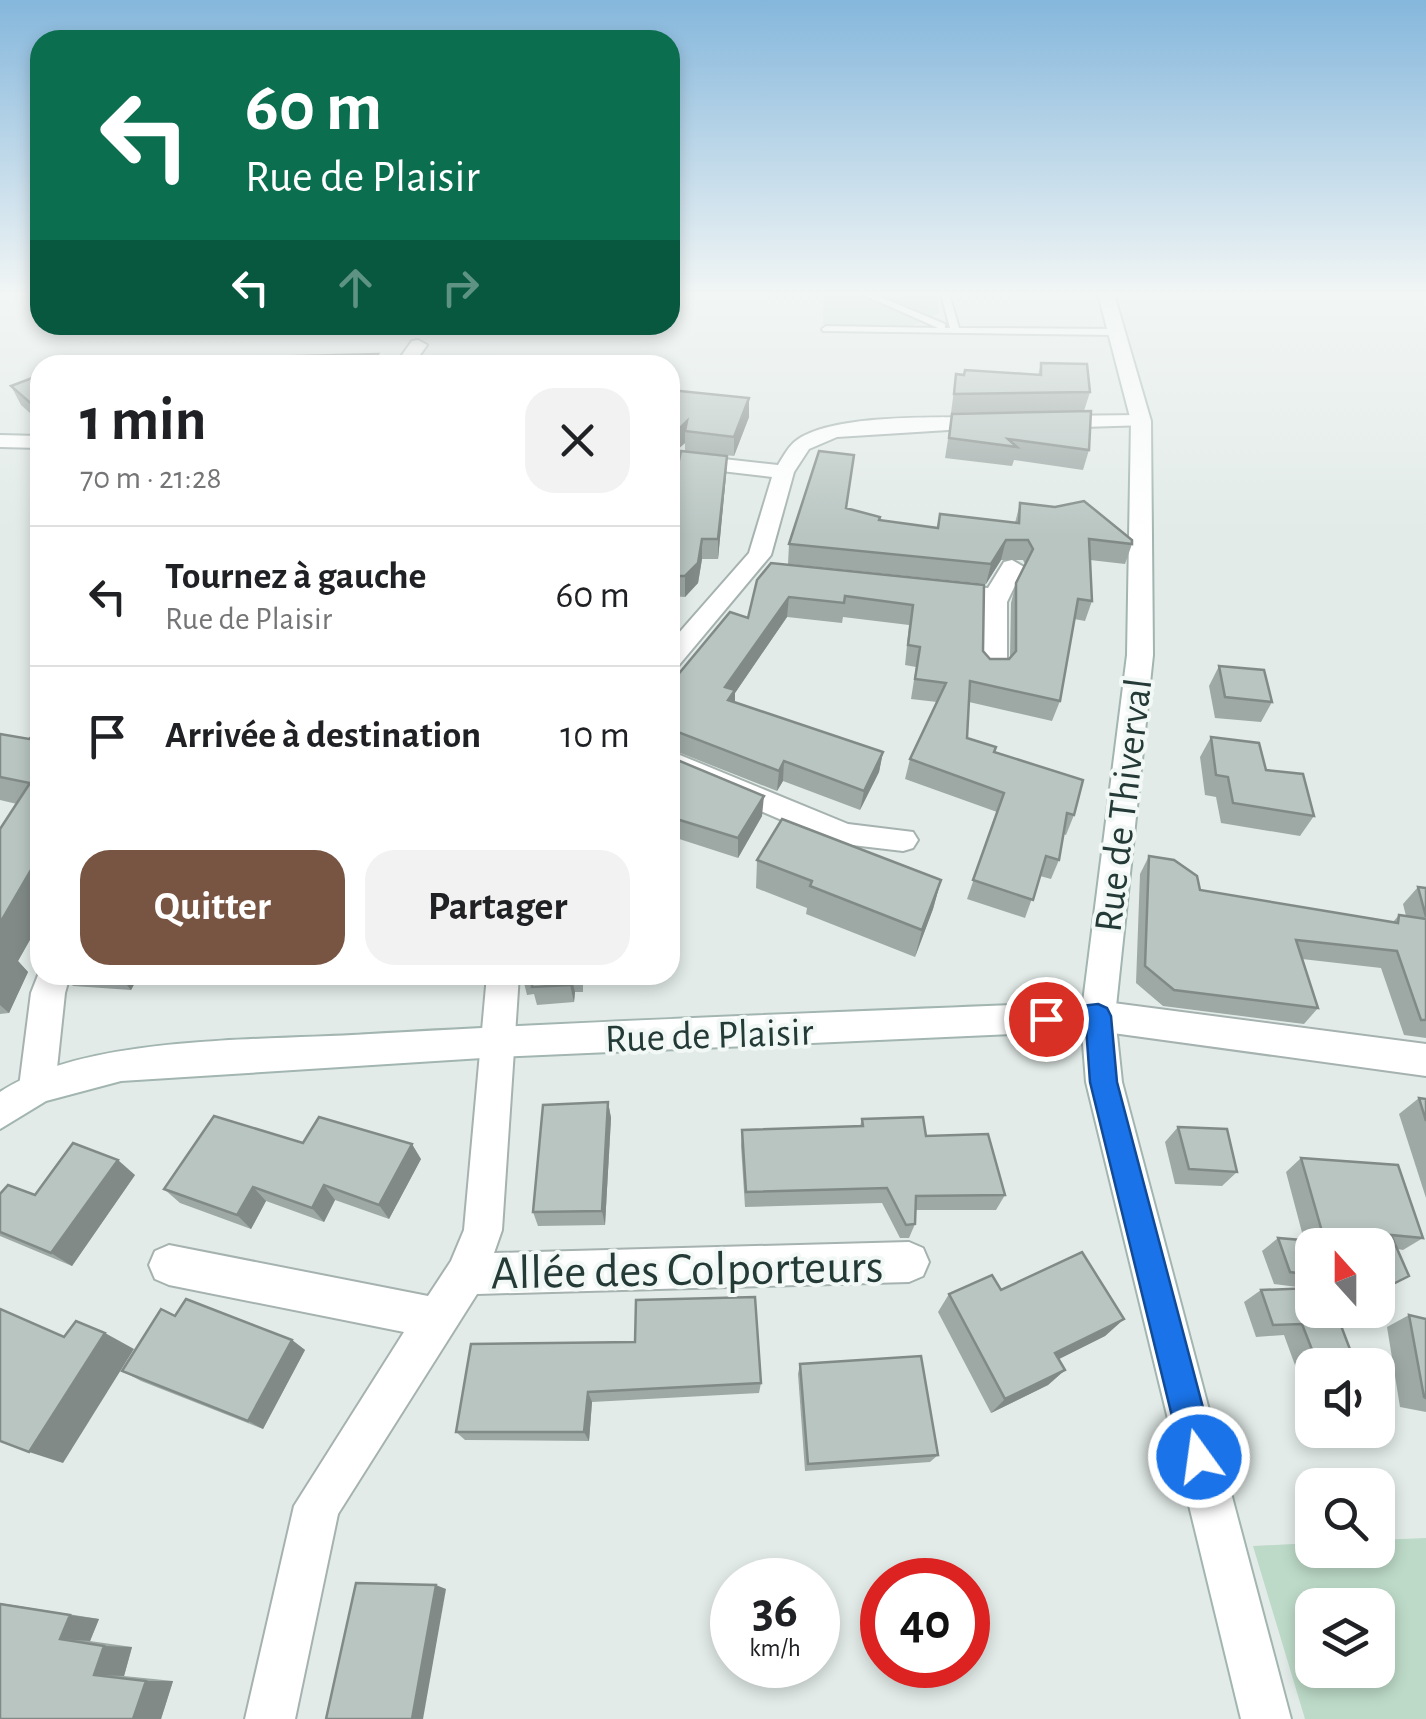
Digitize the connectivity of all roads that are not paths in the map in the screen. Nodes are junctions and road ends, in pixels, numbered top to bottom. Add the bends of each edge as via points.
1 (1129, 374) edge
2 (1141, 420) junction
3 (0, 442) edge
4 (30, 442) edge
5 (680, 459) edge
6 (784, 472) junction
7 (1012, 566) dead end
8 (747, 570) junction
9 (785, 574) edge
10 (918, 588) edge
11 (994, 596) junction
12 (680, 647) edge
13 (994, 669) edge
14 (680, 765) edge
15 (903, 840) dead end
16 (50, 985) edge
17 (503, 985) edge
18 (1098, 1016) junction
19 (498, 1042) junction
20 (1426, 1060) edge
21 (36, 1087) junction
22 (0, 1112) edge
23 (909, 1262) dead end
24 (169, 1266) dead end
25 (466, 1274) junction
26 (438, 1319) junction
27 (270, 1719) edge
28 (1266, 1719) edge

1 - 2 street, Rue de Thiverval
2 - 6 street via 833,432 802,444
2 - 18 street, Rue de Thiverval via 1140,656
3 - 4 street
5 - 6 street
6 - 8 street via 760,555
7 - 11 street
8 - 9 street
8 - 12 street
10 - 11 street
11 - 13 street
14 - 15 street via 845,836
16 - 21 street
17 - 19 street
18 - 19 street, Rue de Plaisir
18 - 20 street, Rue de Plaisir
18 - 28 street, Rue de Thiverval via 1104,1082
19 - 21 street, Rue de Plaisir via 121,1065
19 - 25 street via 483,1230
21 - 22 street, Rue de Plaisir
23 - 25 street, Allée des Colporteurs
24 - 26 street
25 - 26 street
26 - 27 street via 317,1506

